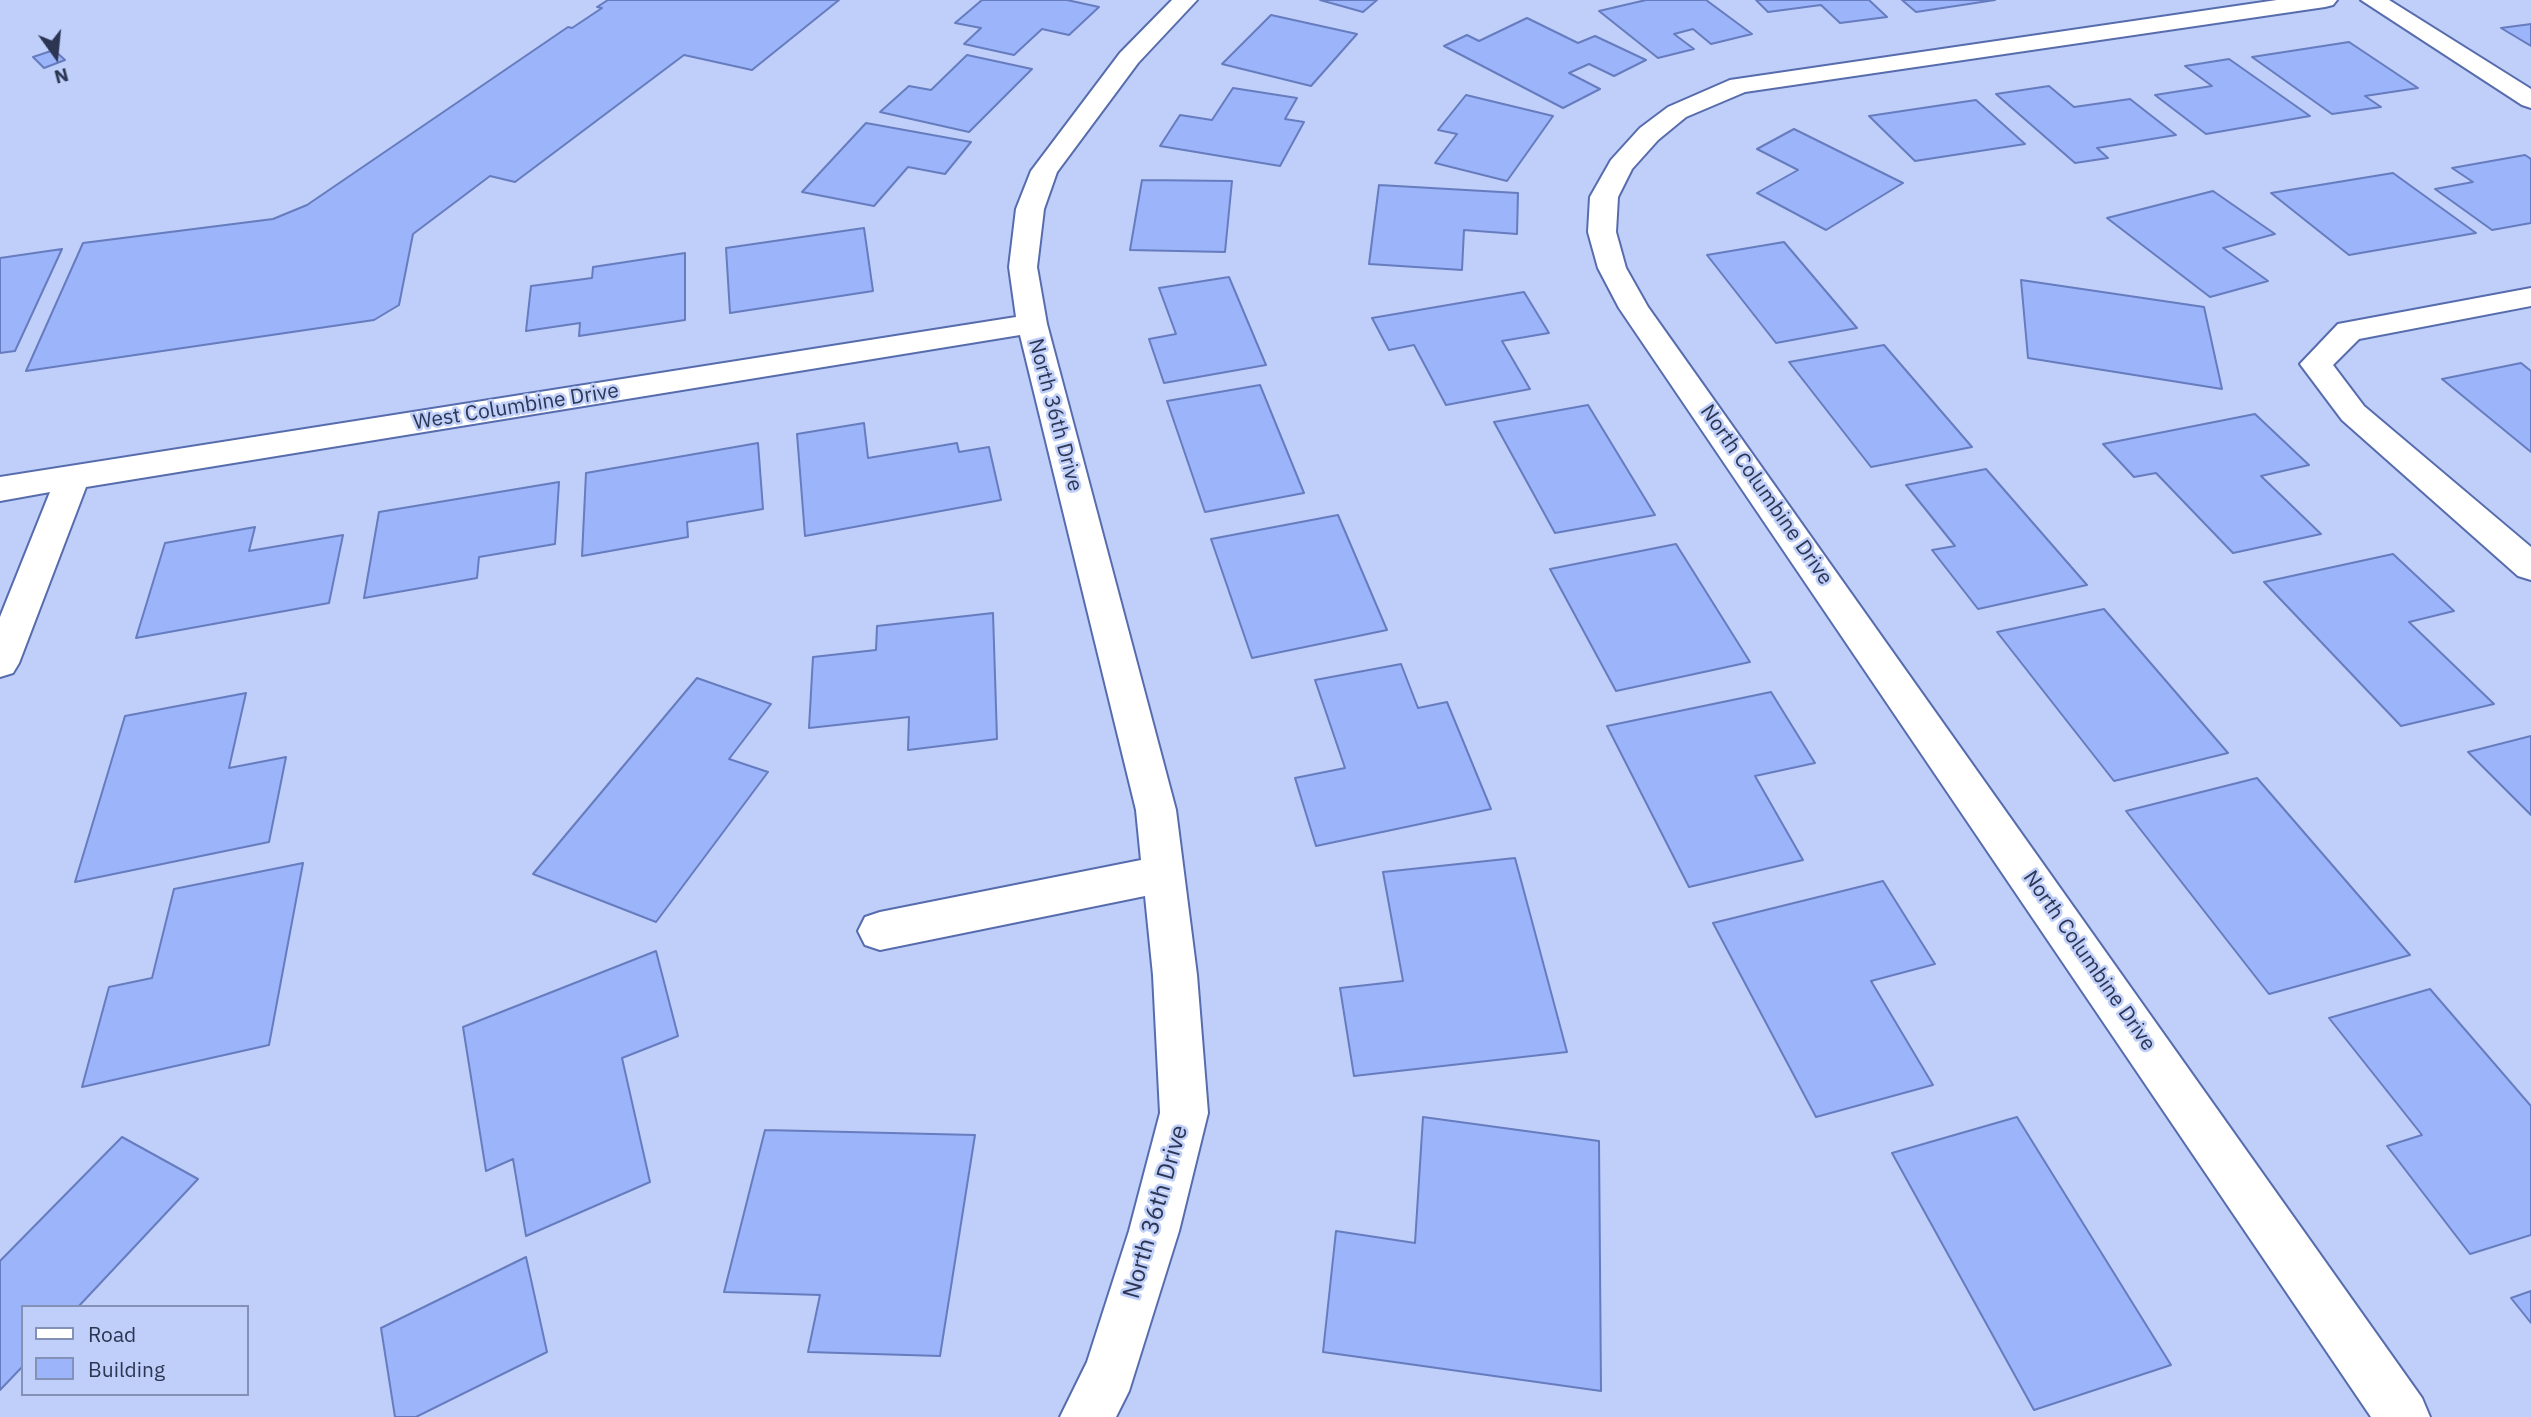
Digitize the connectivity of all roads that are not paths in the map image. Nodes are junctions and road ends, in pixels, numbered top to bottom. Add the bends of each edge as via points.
1 (1185, 0) edge
2 (2325, 0) edge
3 (2373, 0) edge
4 (2531, 100) edge
5 (2531, 297) edge
6 (1032, 324) junction
7 (73, 478) junction
8 (0, 489) edge
9 (2531, 566) edge
10 (0, 663) edge
11 (1163, 874) junction
12 (880, 931) dead end
13 (1087, 1417) edge
14 (2403, 1417) edge

1 - 6 street, North 36th Drive via 1129,58 1044,171 1030,209 1023,267
2 - 14 street, North Columbine Drive via 1738,85 1677,112 1649,134 1620,166 1604,197 1602,232 1612,268 1634,308
3 - 4 street
5 - 9 street via 2349,331 2316,364 2353,413
6 - 7 street, West Columbine Drive
6 - 11 street, North 36th Drive via 1156,810
7 - 8 street, West Columbine Drive
7 - 10 street
11 - 12 street
11 - 13 street, North 36th Drive via 1184,1113 1154,1231 1110,1372

